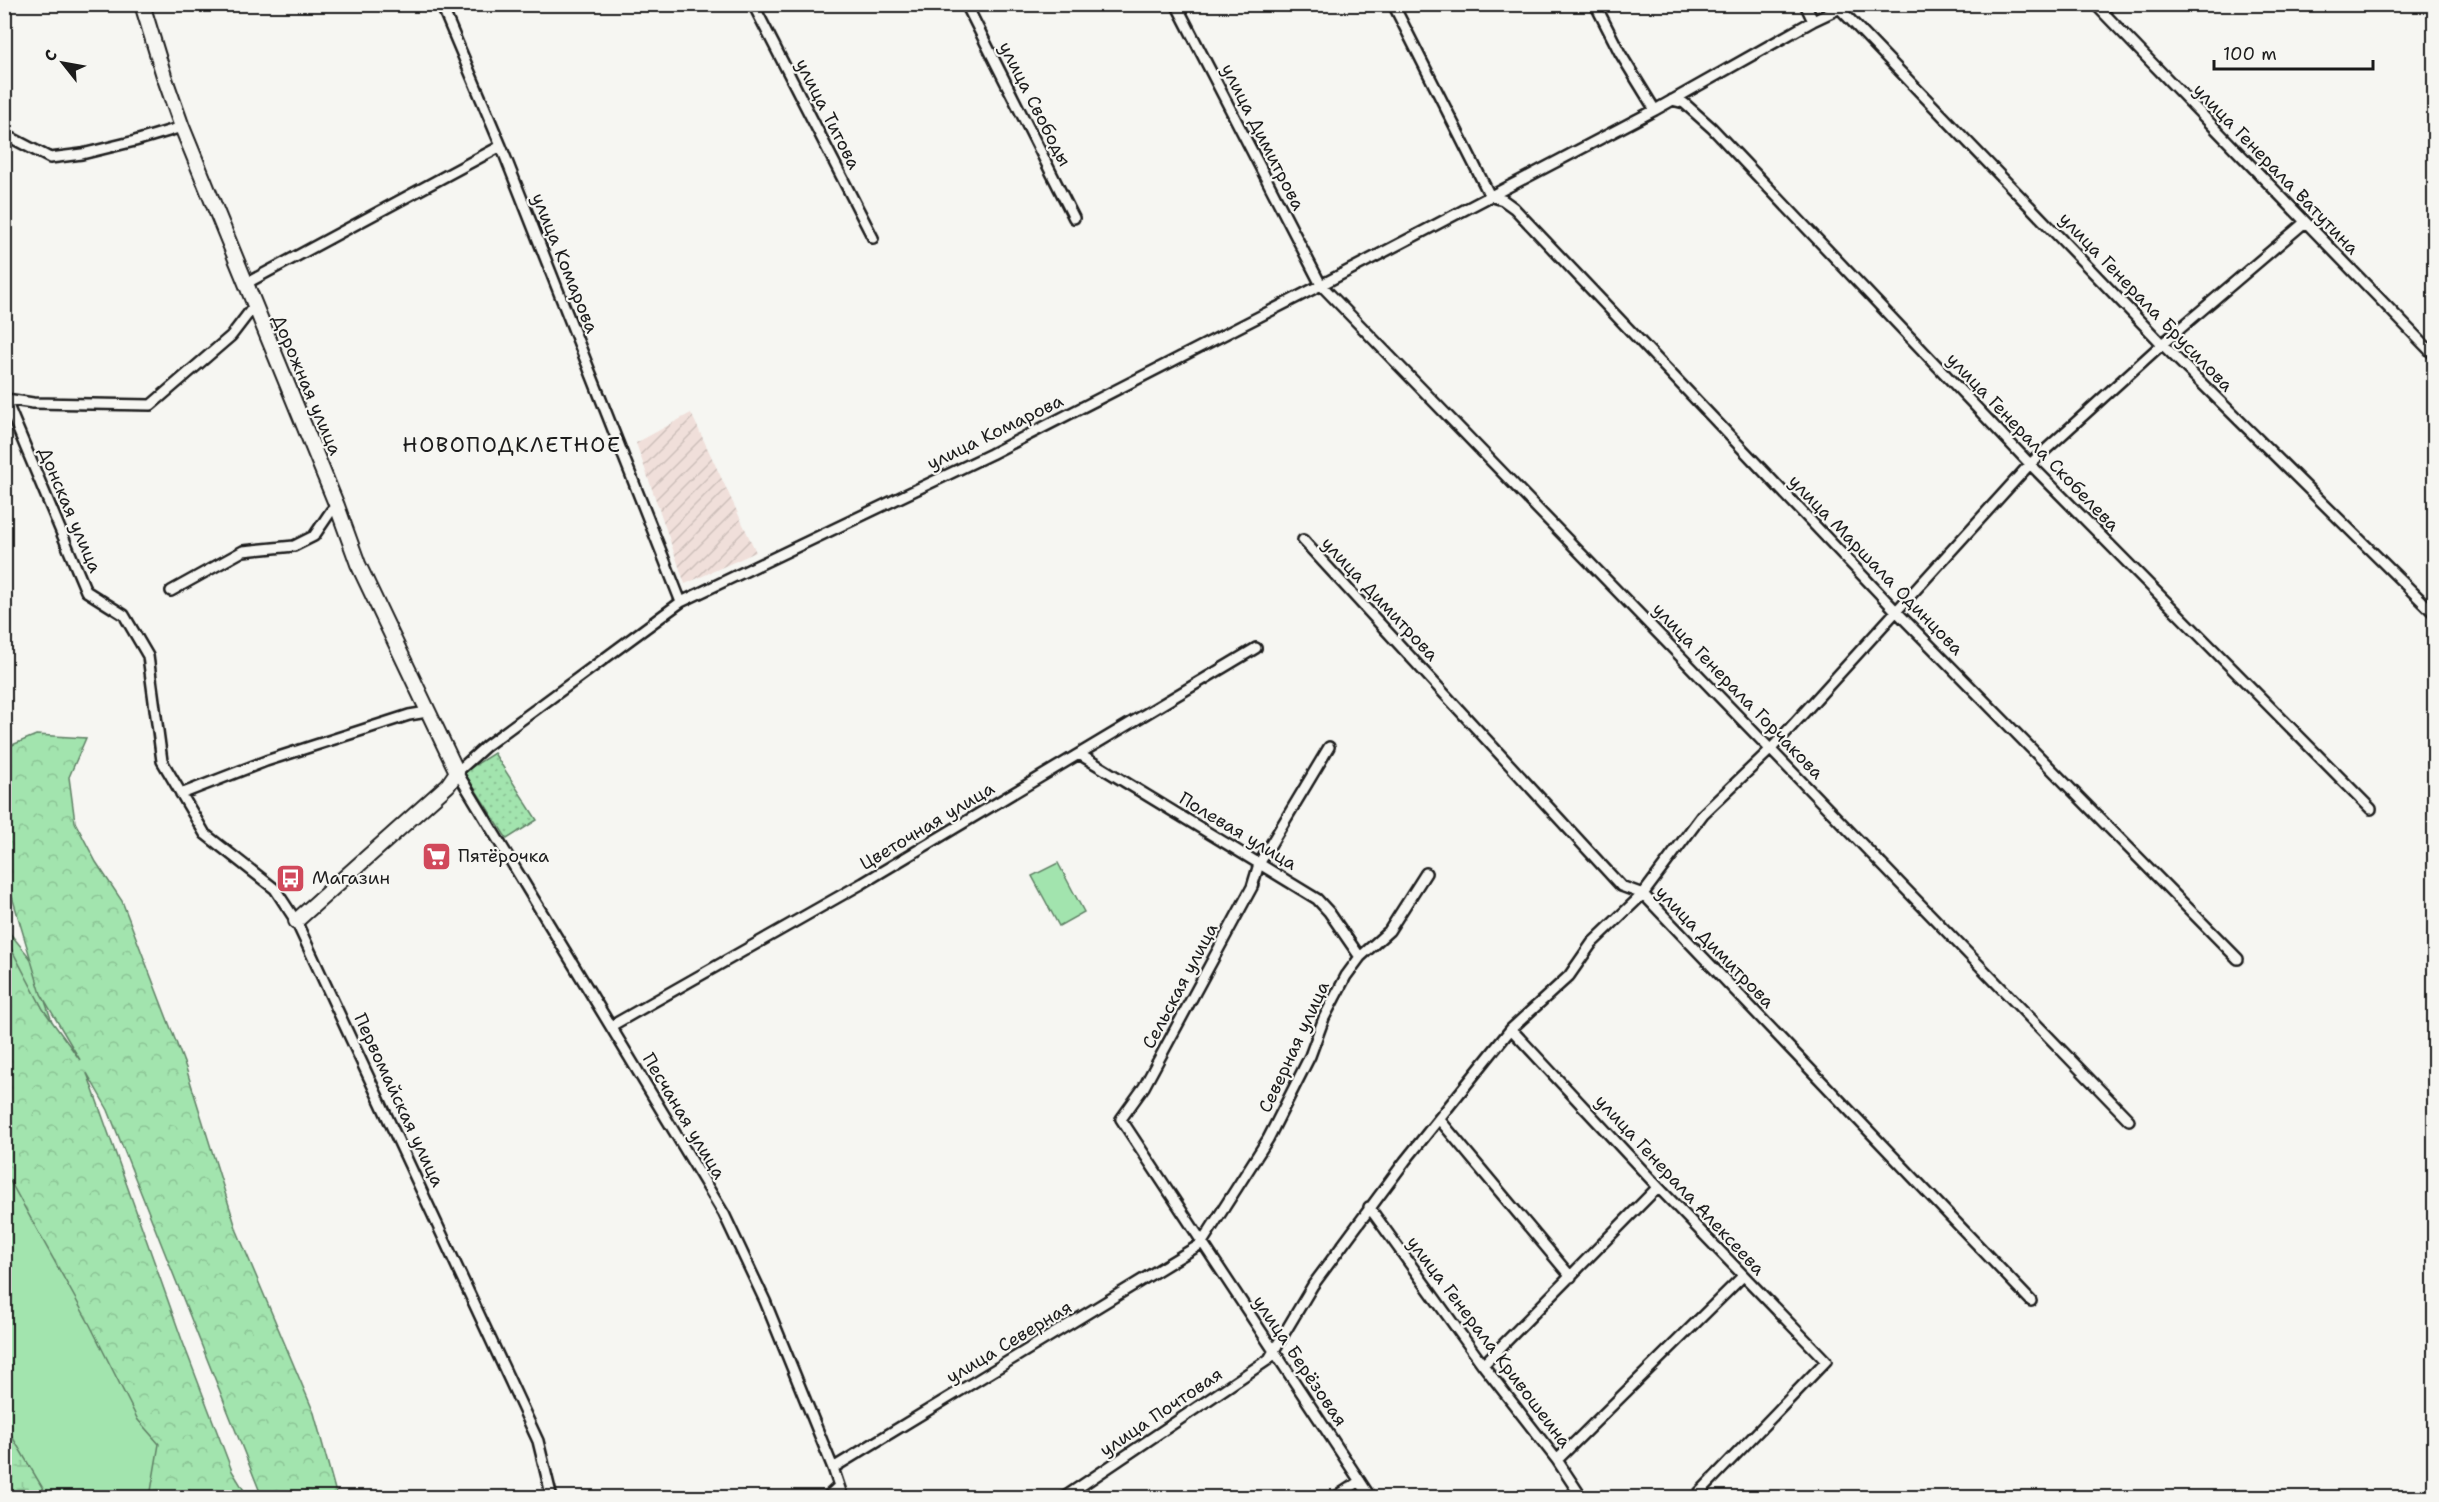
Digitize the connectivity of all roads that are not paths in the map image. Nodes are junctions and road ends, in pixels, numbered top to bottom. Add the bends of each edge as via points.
1 (142, 4) edge
2 (441, 4) edge
3 (753, 4) edge
4 (966, 4) edge
5 (1176, 4) edge
6 (1393, 4) edge
7 (1595, 4) edge
8 (1805, 4) edge
9 (1849, 4) edge
10 (2095, 4) edge
11 (1840, 9) junction
12 (1813, 21) junction
13 (1672, 100) junction
14 (1655, 110) junction
15 (182, 127) junction
16 (4, 134) edge
17 (501, 146) junction
18 (1490, 196) junction
19 (1074, 218) dead end
20 (2304, 223) junction
21 (873, 238) dead end
22 (245, 284) junction
23 (1321, 285) junction
24 (254, 306) junction
25 (2162, 344) junction
26 (2434, 356) edge
27 (5, 397) edge
28 (2030, 464) junction
29 (338, 506) junction
30 (1302, 540) dead end
31 (171, 591) dead end
32 (681, 602) junction
33 (1897, 612) junction
34 (2434, 613) edge
35 (1256, 648) dead end
36 (427, 712) junction
37 (1329, 747) dead end
38 (1771, 749) junction
39 (1079, 754) junction
40 (458, 772) junction
41 (181, 794) junction
42 (2371, 809) dead end
43 (1259, 864) junction
44 (1426, 873) dead end
45 (1643, 894) junction
46 (296, 921) junction
47 (1360, 957) junction
48 (2238, 959) dead end
49 (611, 1026) junction
50 (1511, 1029) junction
51 (1121, 1119) joint
52 (1439, 1119) junction
53 (2129, 1120) dead end
54 (1658, 1187) junction
55 (1369, 1207) junction
56 (1202, 1244) junction
57 (1743, 1276) junction
58 (1571, 1277) junction
59 (2031, 1301) dead end
60 (1274, 1351) junction
61 (1483, 1365) junction
62 (1557, 1460) junction
63 (833, 1468) junction
64 (1360, 1480) junction
65 (839, 1486) junction
66 (552, 1497) edge
67 (826, 1497) edge
68 (843, 1497) edge
69 (1062, 1497) edge
70 (1334, 1497) edge
71 (1371, 1497) edge
72 (1582, 1497) edge
73 (1694, 1497) edge

1 - 15 street, Дорожная улица
2 - 17 street, улица Комарова
3 - 21 street, улица Титова
4 - 19 street, улица Свободы
5 - 23 street, улица Димитрова
6 - 18 street
7 - 14 street
8 - 12 street
9 - 11 street, улица Комарова
10 - 20 street, улица Генерала Ватутина
11 - 12 street, улица Комарова
11 - 25 street, улица Генерала Брусилова
12 - 13 street, улица Комарова
13 - 14 street, улица Комарова
13 - 28 street, улица Генерала Скобелева via 1684,103 1712,128
14 - 18 street, улица Комарова
15 - 16 street via 50,158
15 - 22 street, Дорожная улица
17 - 22 street
17 - 32 street, улица Комарова
18 - 23 street, улица Комарова
18 - 33 street, улица Маршала Одинцова via 1514,208
20 - 25 street, улица Почтовая
20 - 26 street, улица Генерала Ватутина
22 - 24 street, Дорожная улица
23 - 32 street, улица Комарова via 991,454
23 - 38 street, улица Генерала Горчакова
24 - 27 street via 231,336 151,405 33,403
24 - 29 street, Дорожная улица
25 - 28 street, улица Почтовая
25 - 34 street, улица Генерала Брусилова
27 - 41 street, Донская улица via 86,591 124,615 148,656 162,762
28 - 33 street, улица Почтовая
28 - 42 street, улица Генерала Скобелева
29 - 31 street via 314,536 294,546 243,551
29 - 36 street, Дорожная улица via 358,564
30 - 45 street, улица Димитрова via 1621,886
32 - 40 street, улица Комарова via 486,746
33 - 38 street, улица Почтовая
33 - 48 street, улица Маршала Одинцова
35 - 39 street, Цветочная улица
36 - 40 street, Дорожная улица
36 - 41 street via 267,761
37 - 43 street, Сельская улица
38 - 45 street, улица Почтовая via 1703,814
38 - 53 street, улица Генерала Горчакова
39 - 43 street, Полевая улица
39 - 49 street, Цветочная улица
40 - 46 street
40 - 49 street, Песчаная улица
41 - 46 street, Донская улица via 205,834 275,889
43 - 47 street, Полевая улица via 1323,904
43 - 51 street, Сельская улица via 1252,887 1144,1087
44 - 47 street, Северная улица via 1389,931
45 - 50 street, улица Почтовая via 1592,943 1569,976
45 - 59 street, улица Димитрова
46 - 66 street, Первомайская улица via 538,1441
47 - 56 street, Северная улица via 1324,1018 1310,1056 1268,1139
49 - 63 street, Песчаная улица via 724,1214 765,1301
50 - 52 street, улица Почтовая
50 - 54 street, улица Генерала Алексеева
51 - 56 street, улица Берёзовая
52 - 55 street, улица Почтовая
52 - 58 street
54 - 57 street, улица Генерала Алексеева
54 - 58 street
55 - 60 street, улица Почтовая via 1313,1285
55 - 61 street, улица Генерала Кривошеина
56 - 60 street, улица Берёзовая
56 - 63 street, улица Северная
57 - 62 street
57 - 73 street, улица Генерала Алексеева via 1826,1361
58 - 61 street
60 - 64 street, улица Берёзовая
60 - 69 street, улица Почтовая via 1269,1359
61 - 62 street, улица Генерала Кривошеина
62 - 72 street, улица Генерала Кривошеина
63 - 65 street, Песчаная улица
64 - 70 street
64 - 71 street, улица Берёзовая
65 - 67 street
65 - 68 street, Песчаная улица

